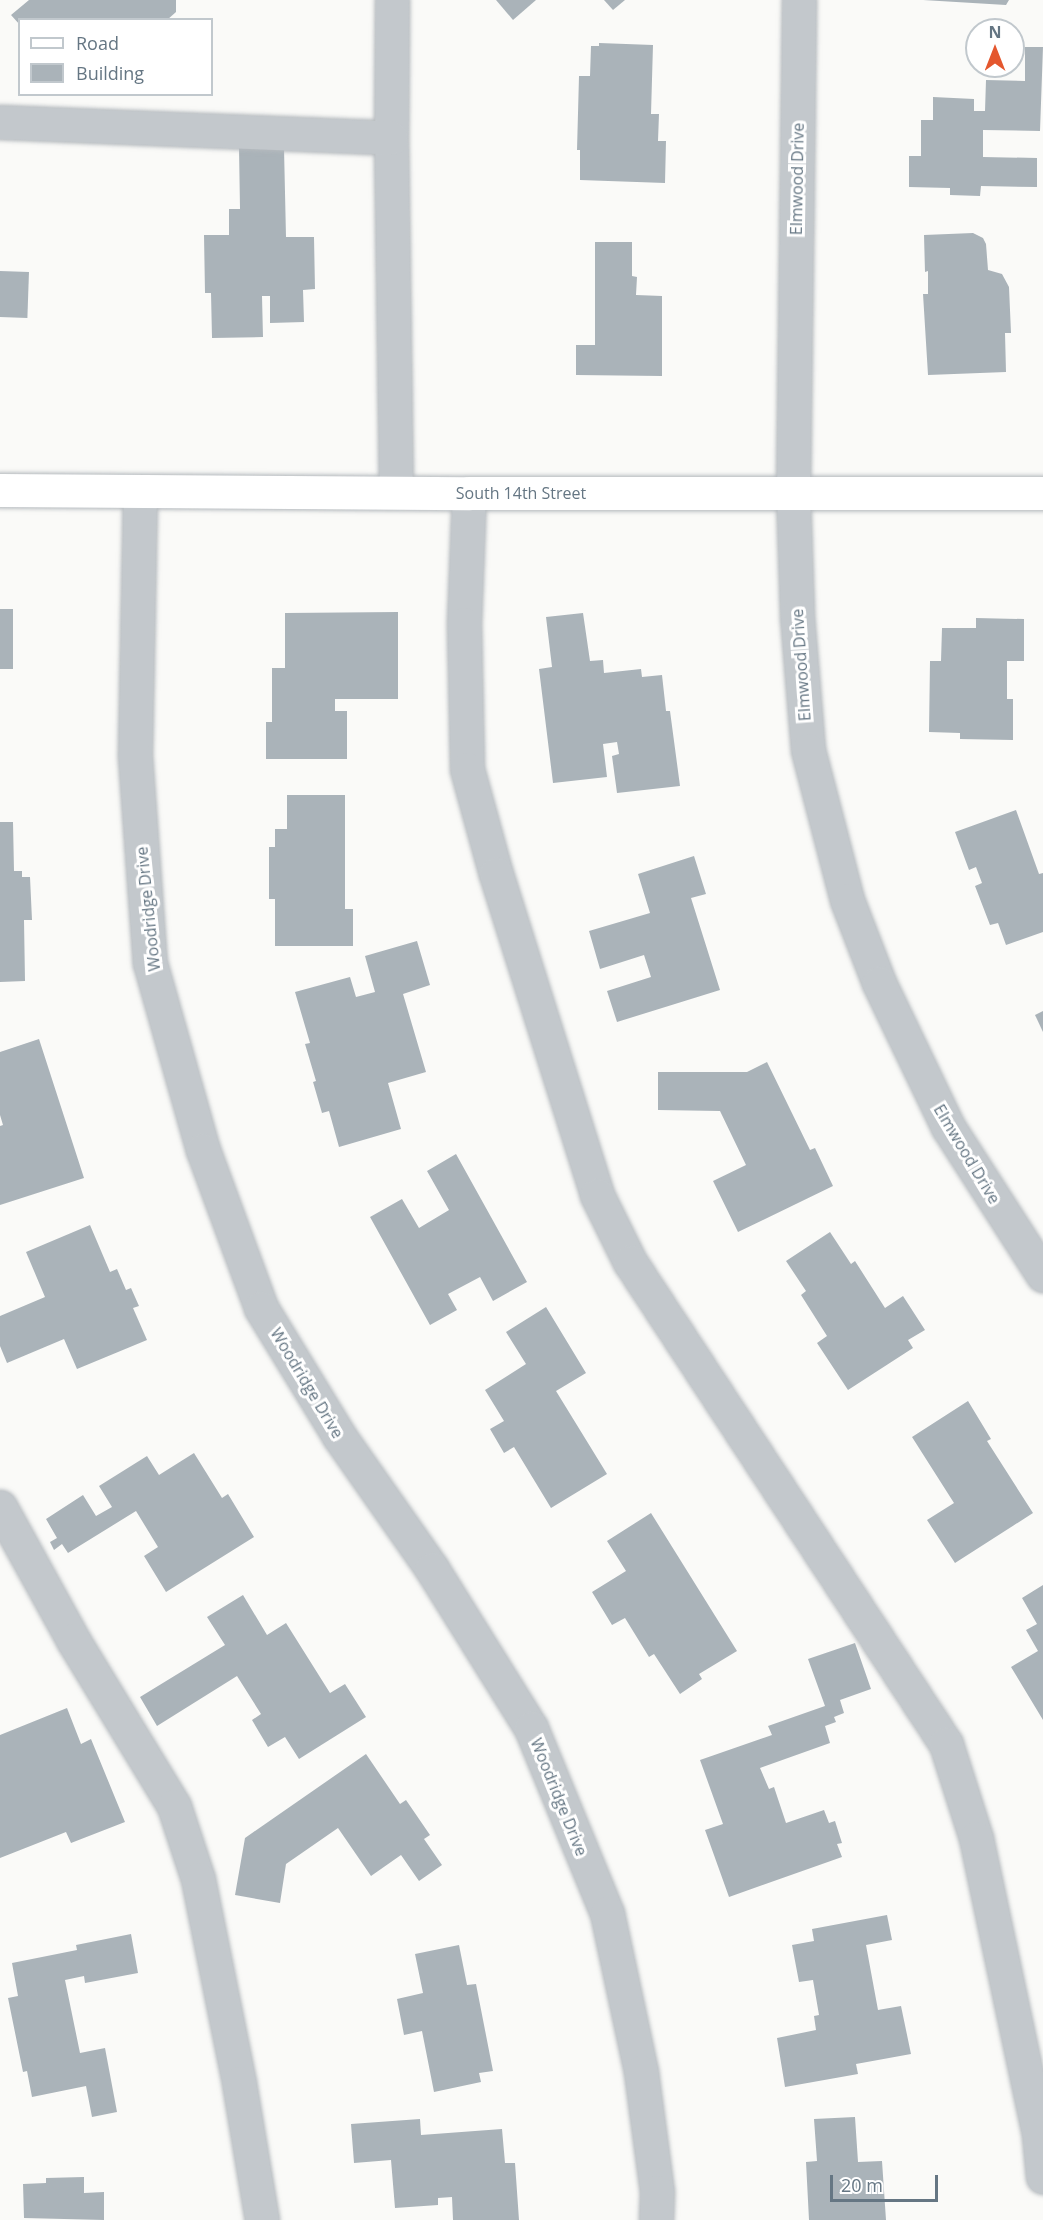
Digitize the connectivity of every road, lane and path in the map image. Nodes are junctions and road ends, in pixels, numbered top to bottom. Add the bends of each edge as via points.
1 (392, 0) edge
2 (799, 0) edge
3 (0, 122) edge
4 (391, 138) junction
5 (0, 490) edge
6 (140, 491) junction
7 (396, 492) junction
8 (1043, 492) edge
9 (470, 493) junction
10 (793, 493) junction
11 (1043, 1275) edge
12 (0, 1508) edge
13 (1043, 2176) edge
14 (262, 2220) edge
15 (656, 2220) edge

1 - 4 street
2 - 10 street, Elmwood Drive
3 - 4 street
4 - 7 street
5 - 6 main road, South 14th Street
6 - 7 main road, South 14th Street
6 - 15 street, Woodridge Drive via 135,756 150,963 203,1150 261,1308 339,1436 432,1569 531,1728 607,1913 641,2072 657,2192
7 - 9 main road, South 14th Street
8 - 10 main road, South 14th Street
9 - 10 main road, South 14th Street
9 - 13 street via 464,624 467,769 597,1195 630,1262 946,1744 976,1838 1039,2135
10 - 11 street, Elmwood Drive via 797,627 808,750 848,900 879,984 948,1127
12 - 14 street via 73,1640 174,1806 198,1879

